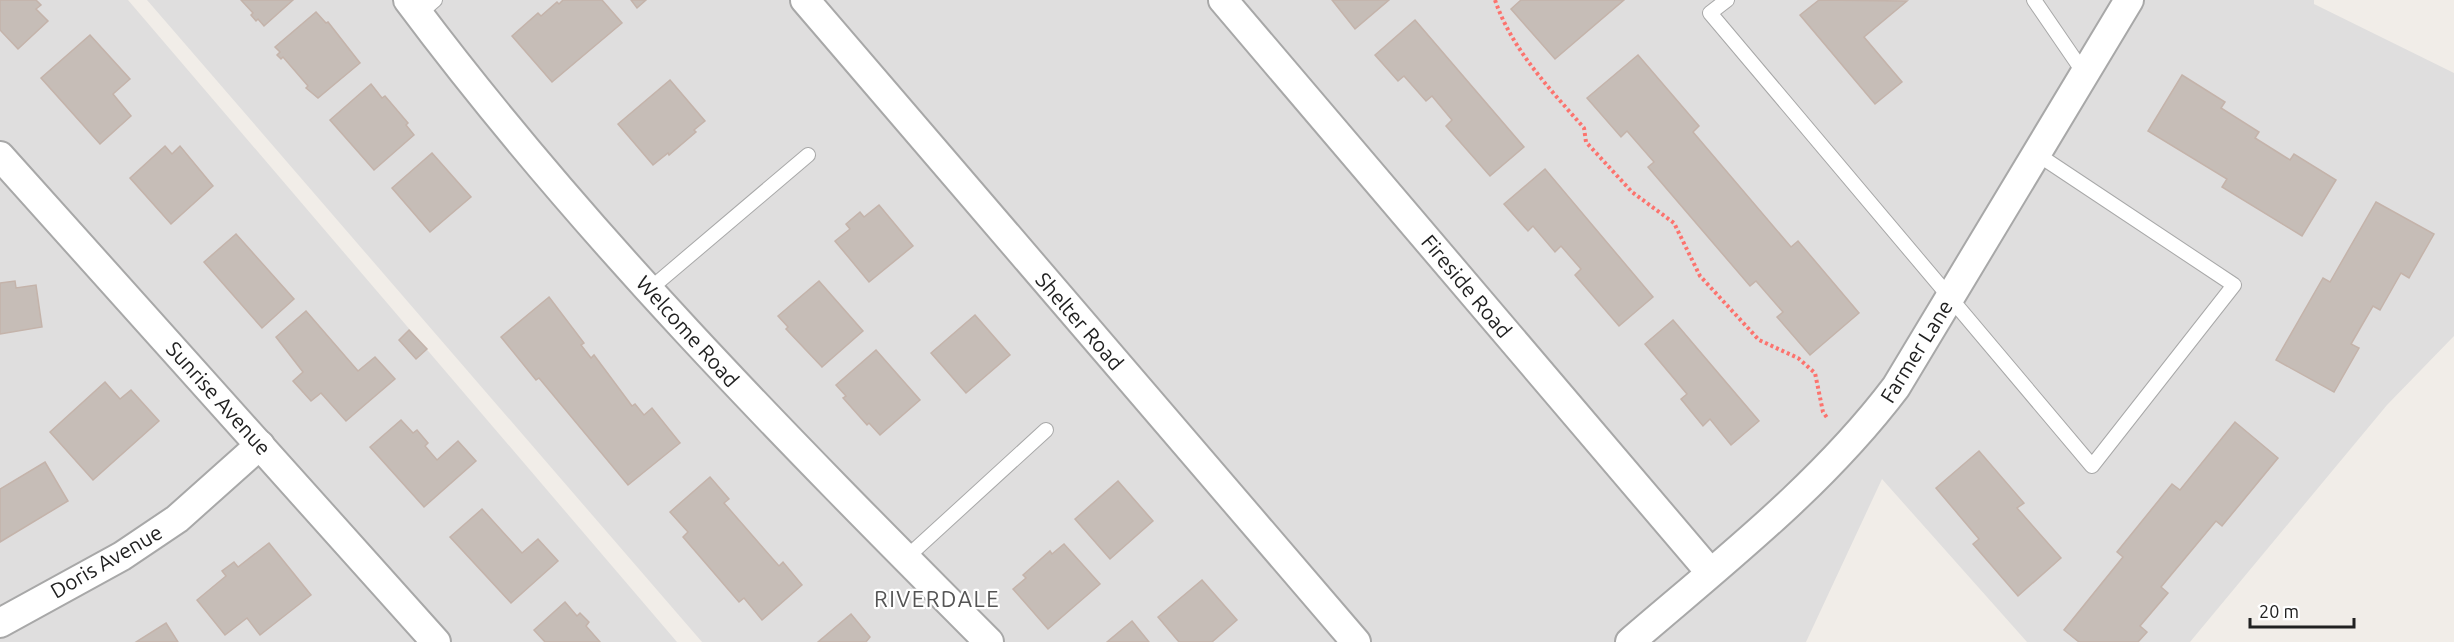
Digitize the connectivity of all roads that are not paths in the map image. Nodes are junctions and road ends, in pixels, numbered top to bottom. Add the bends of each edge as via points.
1 (805, 0) edge
2 (1223, 0) edge
3 (1727, 0) edge
4 (2034, 0) edge
5 (2129, 0) edge
6 (421, 5) edge
7 (2084, 74) junction
8 (2037, 154) junction
9 (808, 155) dead end
10 (0, 156) edge
11 (650, 289) junction
12 (1949, 299) junction
13 (1046, 430) dead end
14 (260, 445) junction
15 (906, 558) junction
16 (1710, 572) junction
17 (0, 623) edge
18 (1346, 638) edge
19 (435, 642) edge
20 (989, 642) edge
21 (1630, 642) edge

1 - 18 street, Shelter Road
2 - 16 street, Fireside Road
3 - 12 lane via 1710,13
4 - 7 lane
5 - 7 street, Farmer Lane
6 - 11 street, Welcome Road via 518,140
7 - 8 street, Farmer Lane
8 - 12 street, Farmer Lane
8 - 12 lane via 2234,285 2092,466
9 - 11 lane
10 - 14 street, Sunrise Avenue
11 - 15 street, Welcome Road via 719,368
12 - 16 street, Farmer Lane via 1896,387 1846,448
13 - 15 lane
14 - 17 street, Doris Avenue via 177,519 122,556
14 - 19 street, Sunrise Avenue
15 - 20 street, Welcome Road
16 - 21 street, Farmer Lane

